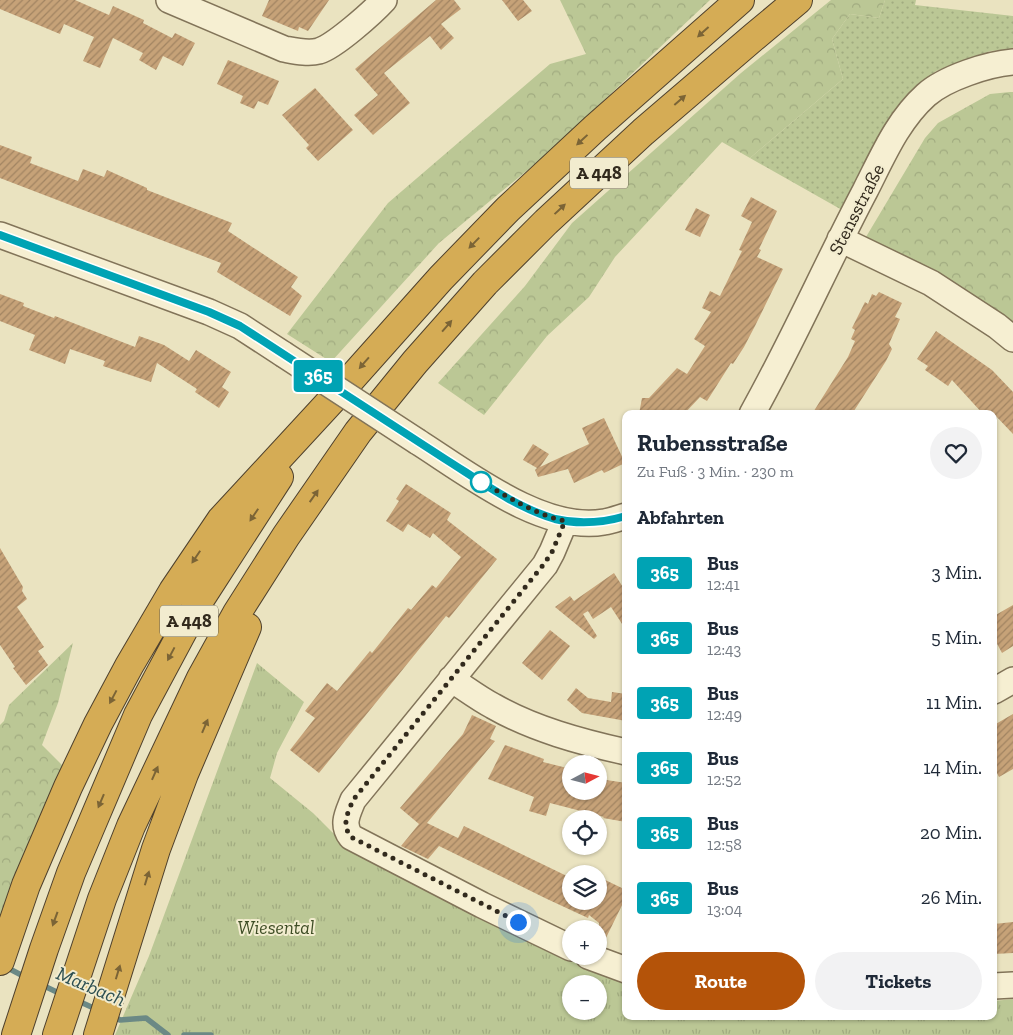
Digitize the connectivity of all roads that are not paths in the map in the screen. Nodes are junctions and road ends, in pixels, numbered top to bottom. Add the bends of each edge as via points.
1 (169, 0) edge
2 (384, 0) edge
3 (740, 0) edge
4 (798, 0) edge
5 (1013, 62) edge
6 (0, 235) edge
7 (840, 239) junction
8 (1013, 339) edge
9 (342, 389) junction
10 (754, 410) edge
11 (622, 517) edge
12 (565, 521) junction
13 (286, 536) junction
14 (451, 679) junction
15 (1013, 680) edge
16 (997, 689) edge
17 (622, 751) edge
18 (562, 944) edge
19 (0, 961) edge
20 (607, 963) edge
21 (622, 969) edge
22 (1013, 985) edge
23 (997, 986) edge
24 (16, 1035) edge
25 (57, 1035) edge
26 (98, 1035) edge

1 - 2 street via 284,49 299,52 318,51 330,46
3 -> 9 highway, A 448 via 508,208
13 -> 4 highway, A 448 via 358,432 485,282 644,132
5 - 7 street, Stensstraße via 972,71 927,94 916,105 895,134
6 - 12 street, bridge via 240,326 514,502
7 - 8 street via 931,283
7 - 10 street, Stensstraße
9 -> 19 highway via 221,520 173,591 129,666 68,787 26,885
9 -> 24 highway, A 448 via 239,536 199,601 138,715 71,873
11 - 12 street via 604,522
12 - 14 street via 544,564
25 -> 13 highway, A 448 via 102,899 131,826 201,678
26 -> 13 highway via 156,849 184,774
14 - 17 street via 494,706 538,726
14 - 18 street via 353,800 345,826 351,837
15 - 16 street
20 - 21 street
22 - 23 street

